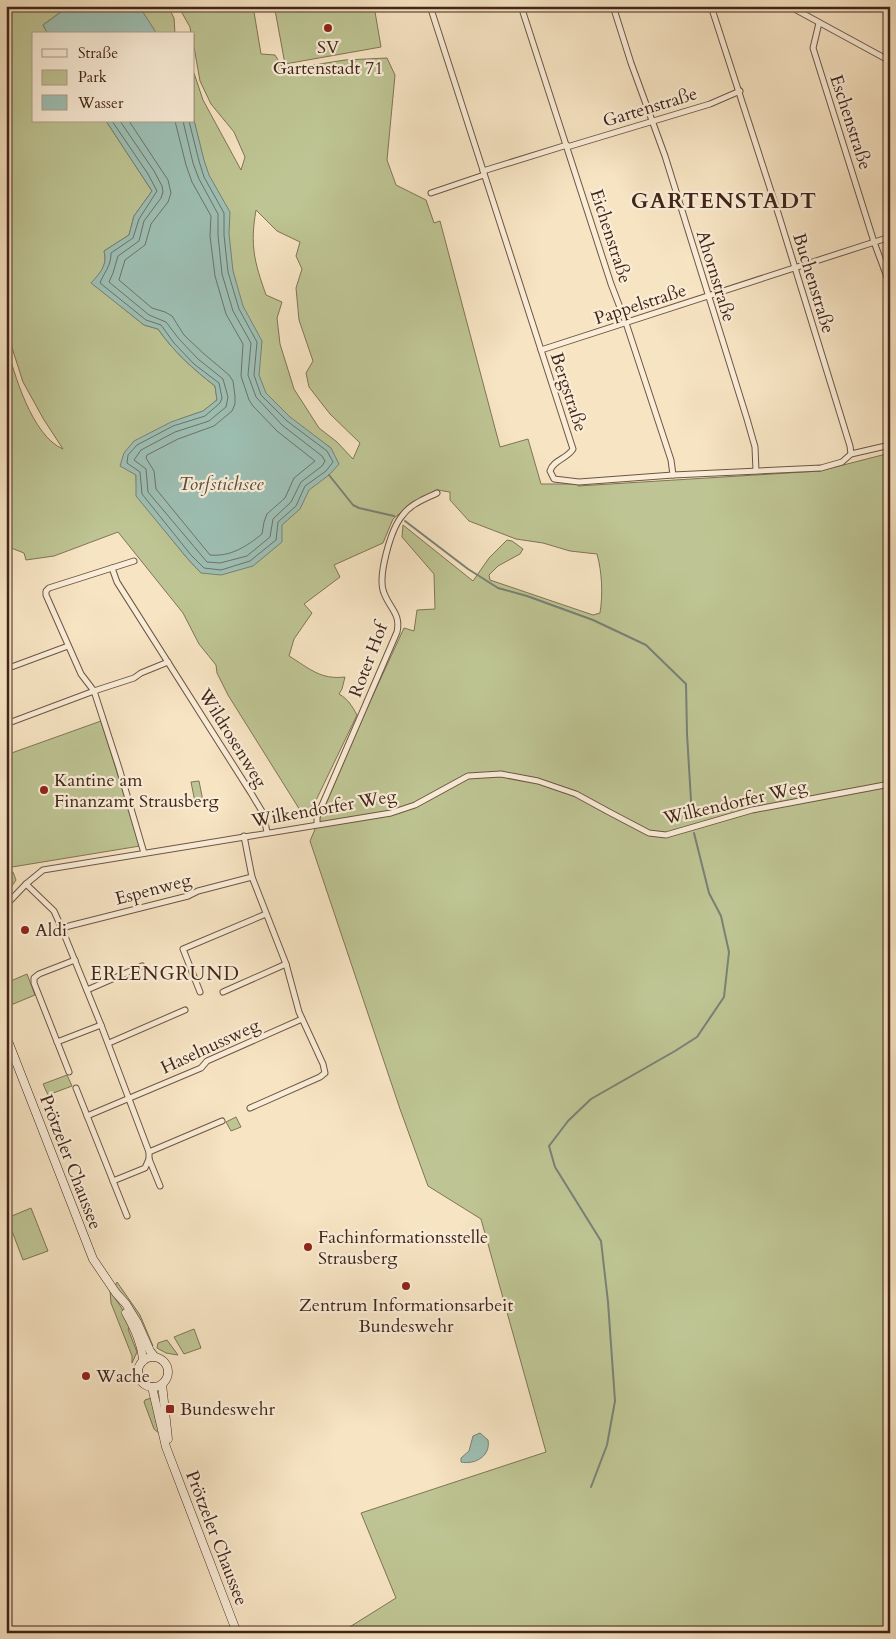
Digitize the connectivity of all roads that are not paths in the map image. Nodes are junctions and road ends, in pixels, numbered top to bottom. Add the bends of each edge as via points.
1 (430, 6) edge
2 (521, 6) edge
3 (613, 6) edge
4 (712, 6) edge
5 (789, 6) edge
6 (819, 22) junction
7 (890, 61) edge
8 (740, 91) junction
9 (652, 121) junction
10 (567, 146) junction
11 (484, 173) junction
12 (431, 193) dead end
13 (890, 237) edge
14 (874, 242) junction
15 (795, 268) junction
16 (890, 285) edge
17 (708, 297) junction
18 (626, 323) junction
19 (541, 350) junction
20 (890, 444) edge
21 (851, 454) junction
22 (756, 471) junction
23 (673, 475) junction
24 (437, 493) dead end
25 (134, 561) dead end
26 (112, 568) junction
27 (68, 646) junction
28 (168, 662) junction
29 (6, 669) edge
30 (94, 691) junction
31 (6, 724) edge
32 (890, 784) edge
33 (317, 824) junction
34 (267, 832) junction
35 (244, 836) junction
36 (144, 853) junction
37 (252, 877) junction
38 (26, 884) junction
39 (6, 903) edge
40 (266, 914) junction
41 (62, 929) junction
42 (75, 960) junction
43 (286, 964) junction
44 (142, 966) dead end
45 (87, 990) junction
46 (200, 992) dead end
47 (223, 992) dead end
48 (185, 1010) dead end
49 (302, 1019) junction
50 (102, 1025) junction
51 (6, 1036) edge
52 (57, 1042) junction
53 (109, 1043) junction
54 (69, 1072) dead end
55 (76, 1088) dead end
56 (130, 1098) junction
57 (250, 1108) dead end
58 (87, 1116) junction
59 (222, 1122) dead end
60 (149, 1152) junction
61 (149, 1159) junction
62 (113, 1181) junction
63 (160, 1186) dead end
64 (127, 1216) dead end
65 (116, 1293) junction
66 (155, 1357) junction
67 (143, 1361) junction
68 (162, 1384) junction
69 (152, 1387) junction
70 (169, 1454) junction
71 (237, 1633) edge

1 - 11 street, Bergstraße
2 - 10 street, Eichenstraße
3 - 9 street, Ahornstraße
4 - 8 street, Buchenstraße
5 - 6 street
6 - 7 street
6 - 14 street, Eschenstraße via 813,48
8 - 9 street, Gartenstraße via 710,104
8 - 15 street, Buchenstraße
9 - 10 street, Gartenstraße
9 - 17 street, Ahornstraße
10 - 11 street, Gartenstraße
10 - 18 street, Eichenstraße
11 - 12 street, Gartenstraße
11 - 19 street, Bergstraße
13 - 14 street, Pappelstraße
14 - 15 street, Pappelstraße
14 - 16 street, Eschenstraße
15 - 17 street, Pappelstraße
15 - 21 street, Buchenstraße
17 - 18 street, Pappelstraße
17 - 22 street, Ahornstraße via 747,419
18 - 19 street, Pappelstraße
18 - 23 street, Eichenstraße via 671,460
19 - 23 street, Bergstraße via 573,449 550,468 554,479 580,482
20 - 21 street, Bergstraße
21 - 22 street, Bergstraße via 842,462 821,468
22 - 23 street, Bergstraße
24 - 33 street, Roter Hof via 419,501 401,516 387,548 383,592 399,624 317,817
25 - 26 street
26 - 27 street via 46,591
26 - 28 street, Wildrosenweg via 117,582
27 - 29 street
27 - 30 street via 81,674
28 - 30 street
28 - 34 street, Wildrosenweg via 263,813
30 - 31 street
30 - 36 street
32 - 33 street, Wilkendorfer Weg via 752,810 666,835 649,832 576,794 546,783 500,774 468,776 415,805 391,813
33 - 34 street, Wilkendorfer Weg
34 - 35 street, Wilkendorfer Weg
35 - 36 street, Wilkendorfer Weg
35 - 37 street
36 - 38 street, Wilkendorfer Weg via 43,870
37 - 40 street
37 - 41 street, Espenweg
38 - 39 street, Wilkendorfer Weg
38 - 41 street via 54,911
40 - 43 street
40 - 46 street via 183,949
41 - 42 street
42 - 45 street
42 - 52 street via 34,978
43 - 47 street
43 - 49 street
44 - 45 street
45 - 50 street
48 - 53 street
49 - 56 street, Haselnussweg
49 - 57 street via 325,1073
50 - 52 street
50 - 53 street
51 - 65 main road, Prötzeler Chaussee via 93,1259
52 - 54 street
53 - 56 street
55 - 58 street
56 - 58 street, Haselnussweg
56 - 60 street
58 - 62 street
59 - 60 street
60 - 61 street
61 - 62 street via 145,1168
61 - 63 street
62 - 64 street
65 - 66 main road, Prötzeler Chaussee via 134,1316
65 - 67 main road, Prötzeler Chaussee via 137,1337
66 - 67 main road
66 - 68 main road, Prötzeler Chaussee via 164,1362 167,1369
67 - 69 main road, Prötzeler Chaussee via 138,1369 139,1376 142,1382
68 - 69 main road
68 - 70 main road, Prötzeler Chaussee
69 - 70 main road, Prötzeler Chaussee
70 - 71 main road, Prötzeler Chaussee

